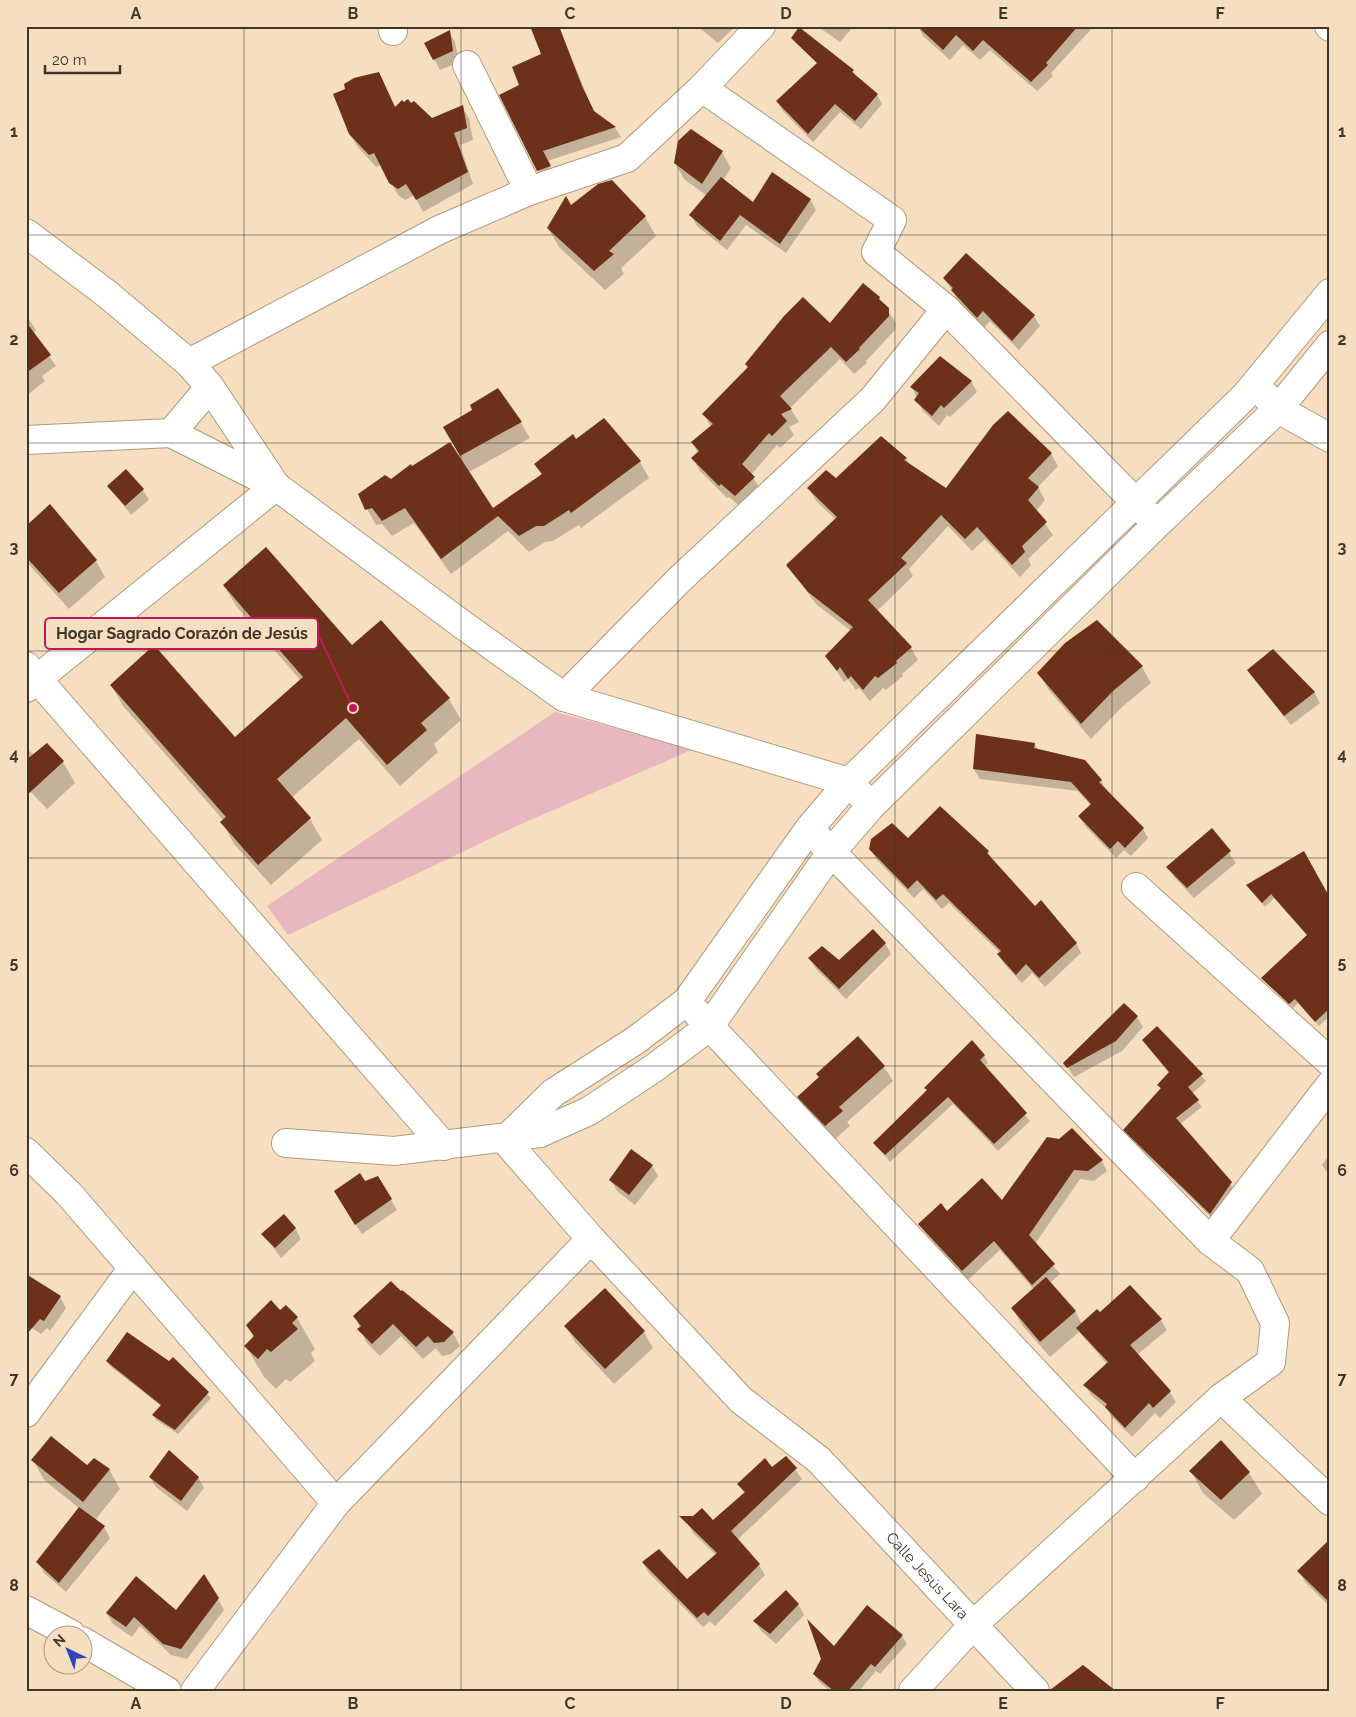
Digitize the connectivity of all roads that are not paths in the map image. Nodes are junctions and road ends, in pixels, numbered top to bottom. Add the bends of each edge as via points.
1 (761, 26) edge
2 (467, 64) dead end
3 (702, 88) junction
4 (529, 191) junction
5 (26, 233) edge
6 (1330, 293) edge
7 (946, 309) junction
8 (1330, 345) edge
9 (189, 362) junction
10 (1256, 383) junction
11 (210, 387) junction
12 (1278, 409) junction
13 (171, 433) junction
14 (1330, 438) edge
15 (26, 440) edge
16 (276, 486) junction
17 (1136, 502) junction
18 (1157, 524) junction
19 (30, 678) edge
20 (564, 697) junction
21 (849, 782) junction
22 (871, 806) junction
23 (809, 829) junction
24 (832, 851) junction
25 (1136, 887) dead end
26 (687, 1001) junction
27 (709, 1027) junction
28 (1330, 1062) edge
29 (1330, 1085) edge
30 (505, 1140) junction
31 (286, 1143) dead end
32 (444, 1146) junction
33 (26, 1152) edge
34 (591, 1239) junction
35 (1210, 1241) junction
36 (132, 1268) junction
37 (1221, 1398) junction
38 (26, 1413) edge
39 (1135, 1478) junction
40 (1330, 1501) edge
41 (336, 1503) junction
42 (26, 1610) edge
43 (52, 1624) edge
44 (974, 1624) junction
45 (92, 1647) edge
46 (167, 1691) edge
47 (195, 1691) edge
48 (914, 1691) edge
49 (1035, 1691) edge

1 - 3 street
2 - 4 street
3 - 4 street via 626,158
3 - 7 street via 892,220 876,252
4 - 9 street via 439,230
5 - 9 street
6 - 10 street
7 - 17 street
7 - 20 street via 873,399 680,579
8 - 12 street
9 - 11 street
10 - 12 street
10 - 17 street
11 - 13 street
11 - 16 street
12 - 14 street
12 - 18 street
13 - 15 street
13 - 16 street
16 - 19 street
16 - 20 street
17 - 18 street
17 - 21 street
18 - 22 street
19 - 32 street
20 - 21 street
21 - 22 street
21 - 23 street
22 - 24 street
23 - 24 street
23 - 26 street
24 - 27 street
24 - 35 street
25 - 28 street
26 - 27 street
26 - 30 street via 636,1040 553,1093
27 - 30 street via 590,1111 540,1134
27 - 39 street
29 - 35 street
30 - 32 street
30 - 34 street, Calle Jesús Lara
31 - 32 street via 394,1152
33 - 36 street via 69,1194
34 - 41 street
34 - 44 street, Calle Jesús Lara via 741,1400 819,1460
35 - 37 street via 1250,1271 1275,1322 1271,1362
36 - 38 street
36 - 41 street
37 - 39 street
37 - 40 street
39 - 44 street
41 - 47 street
42 - 43 street
44 - 48 street
44 - 49 street, Calle Jesús Lara
45 - 46 street

